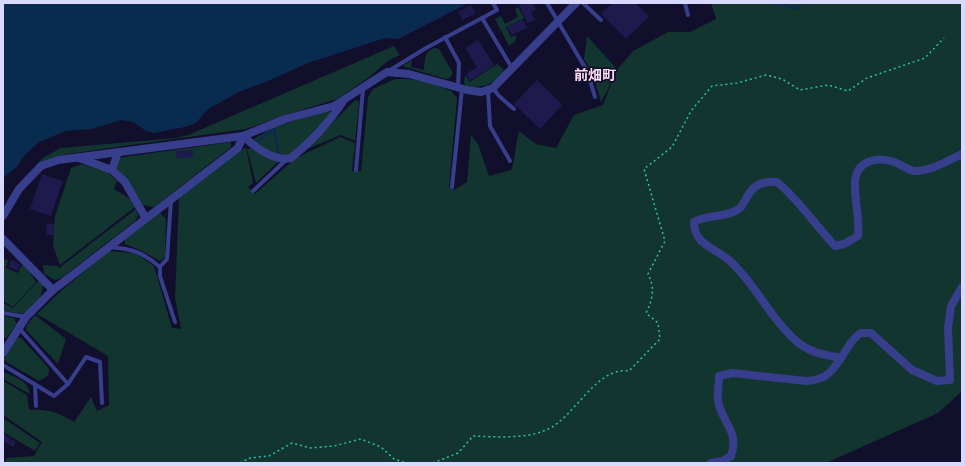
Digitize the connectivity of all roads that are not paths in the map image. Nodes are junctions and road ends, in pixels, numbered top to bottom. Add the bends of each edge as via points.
1 (493, 3) edge
2 (547, 3) edge
3 (576, 3) edge
4 (582, 3) edge
5 (685, 3) edge
6 (688, 15) dead end
7 (482, 18) junction
8 (601, 20) dead end
9 (558, 22) junction
10 (445, 37) junction
11 (512, 68) junction
12 (387, 72) junction
13 (460, 88) junction
14 (363, 89) junction
15 (491, 89) junction
16 (595, 97) dead end
17 (344, 100) junction
18 (514, 109) dead end
19 (243, 136) junction
20 (118, 152) junction
21 (962, 154) edge
22 (78, 157) junction
23 (287, 159) junction
24 (510, 161) dead end
25 (112, 170) junction
26 (356, 170) dead end
27 (452, 187) dead end
28 (253, 191) dead end
29 (171, 198) junction
30 (3, 216) edge
31 (145, 217) junction
32 (3, 239) edge
33 (108, 247) junction
34 (160, 266) junction
35 (962, 287) edge
36 (54, 290) junction
37 (3, 313) edge
38 (26, 318) junction
39 (175, 322) dead end
40 (19, 328) junction
41 (4, 347) edge
42 (840, 358) junction
43 (3, 365) edge
44 (35, 384) junction
45 (68, 384) junction
46 (102, 403) dead end
47 (36, 406) dead end
48 (711, 463) edge

1 - 7 lane via 497,10
2 - 9 lane
3 - 9 street
4 - 8 lane
5 - 6 lane
7 - 10 lane
7 - 11 lane
9 - 11 street
9 - 16 lane via 587,71
10 - 12 lane
10 - 13 lane via 459,63
11 - 15 street
12 - 13 street via 409,74
12 - 14 street
13 - 15 street via 481,92
13 - 27 lane
14 - 17 street
14 - 26 lane
15 - 18 lane
15 - 24 lane via 490,126
17 - 19 street via 334,106 285,119
17 - 23 street via 331,120 305,147
19 - 20 street
19 - 23 street via 253,145 275,157
19 - 29 street via 238,148
20 - 22 street
20 - 25 street
21 - 42 street via 916,171 893,162 876,159 864,162 858,169 855,182 858,236 844,244 835,246 777,182 766,181 754,186 741,207 733,212 700,218 694,222 694,231 703,242 730,261 752,284 772,314 796,341 815,353
22 - 25 street
22 - 30 street via 41,166 19,189
23 - 28 lane
25 - 31 street via 125,182
29 - 31 street
29 - 34 lane via 168,258
31 - 33 street
32 - 36 street
33 - 34 lane via 134,249
33 - 36 street
34 - 39 lane via 160,276
35 - 42 street via 952,306 948,328 950,380 937,381 912,370 871,333 861,333
36 - 38 street
37 - 38 lane
38 - 40 street
40 - 41 street
40 - 45 lane
42 - 48 street via 826,377 817,381 732,373 719,376 718,401 734,439 734,448 731,456 723,461
43 - 44 lane
44 - 45 lane via 54,396
44 - 47 lane
45 - 46 lane via 86,357 100,362

